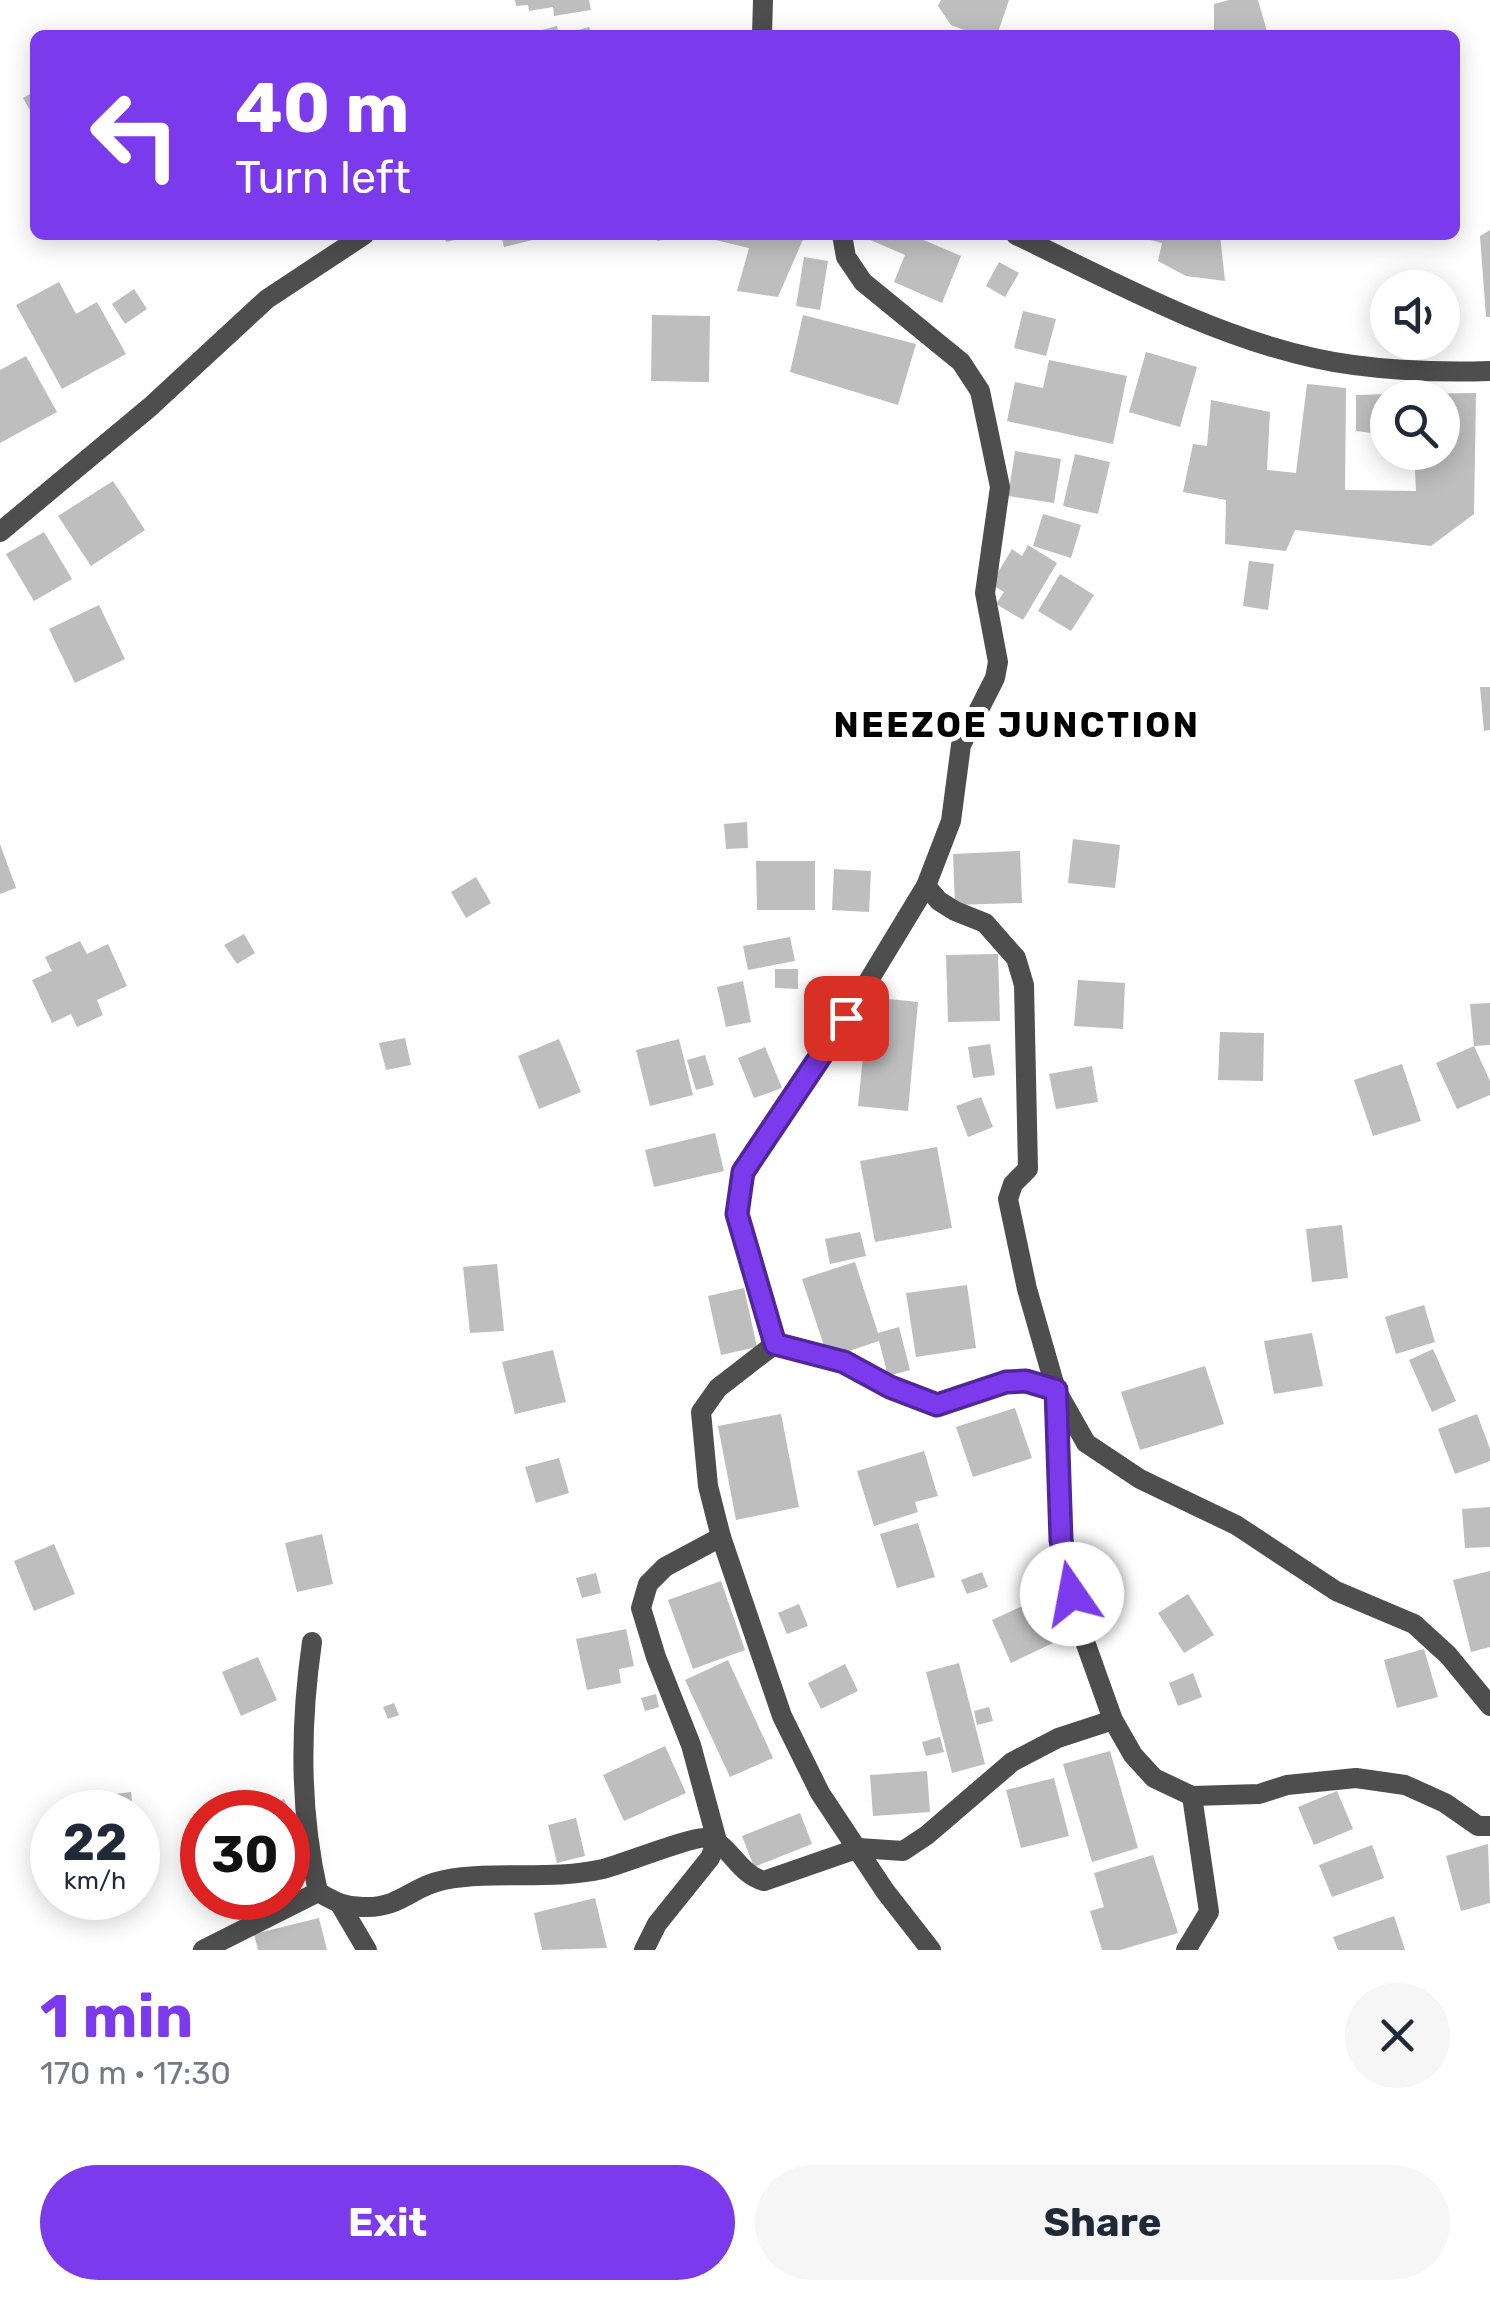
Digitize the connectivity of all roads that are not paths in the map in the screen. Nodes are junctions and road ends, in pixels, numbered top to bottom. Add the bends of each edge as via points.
1 (763, 0) edge
2 (762, 30) edge
3 (356, 240) edge
4 (843, 240) edge
5 (1027, 240) edge
6 (1490, 371) edge
7 (0, 532) edge
8 (926, 886) junction
9 (775, 1344) junction
10 (1056, 1390) junction
11 (721, 1537) junction
12 (312, 1642) dead end
13 (1490, 1706) edge
14 (1112, 1720) junction
15 (1192, 1796) junction
16 (1490, 1826) edge
17 (716, 1840) junction
18 (859, 1848) junction
19 (318, 1892) junction
20 (341, 1906) junction
21 (203, 1950) edge
22 (367, 1950) edge
23 (644, 1950) edge
24 (932, 1950) edge
25 (1186, 1950) edge

1 - 2 street
3 - 7 street via 267,299 150,408
4 - 8 street via 863,282 975,380 998,470 985,593 998,662 961,745 950,821
5 - 6 street via 1286,351 1355,364
8 - 9 street via 743,1172 737,1214
8 - 10 street via 939,901 985,923 1016,958 1024,985 1028,1169 1008,1200
9 - 10 street via 844,1362 937,1405 1006,1382
9 - 11 street via 718,1388 701,1412
10 - 13 street via 1086,1443 1336,1591 1414,1624
10 - 14 street via 1061,1540 1078,1622
11 - 17 street via 665,1568 648,1584 641,1608 691,1745
11 - 18 street via 782,1716 820,1793
12 - 19 street via 302,1706 304,1794
14 - 15 street via 1154,1778
14 - 18 street via 1012,1762 903,1852
15 - 16 street via 1258,1794 1356,1778 1406,1784 1478,1826
15 - 25 street via 1208,1912
17 - 18 street via 750,1878 764,1881
17 - 20 street via 700,1837 562,1877 459,1878 417,1888 396,1904
17 - 23 street
18 - 24 street
19 - 20 street
19 - 21 street
20 - 22 street

